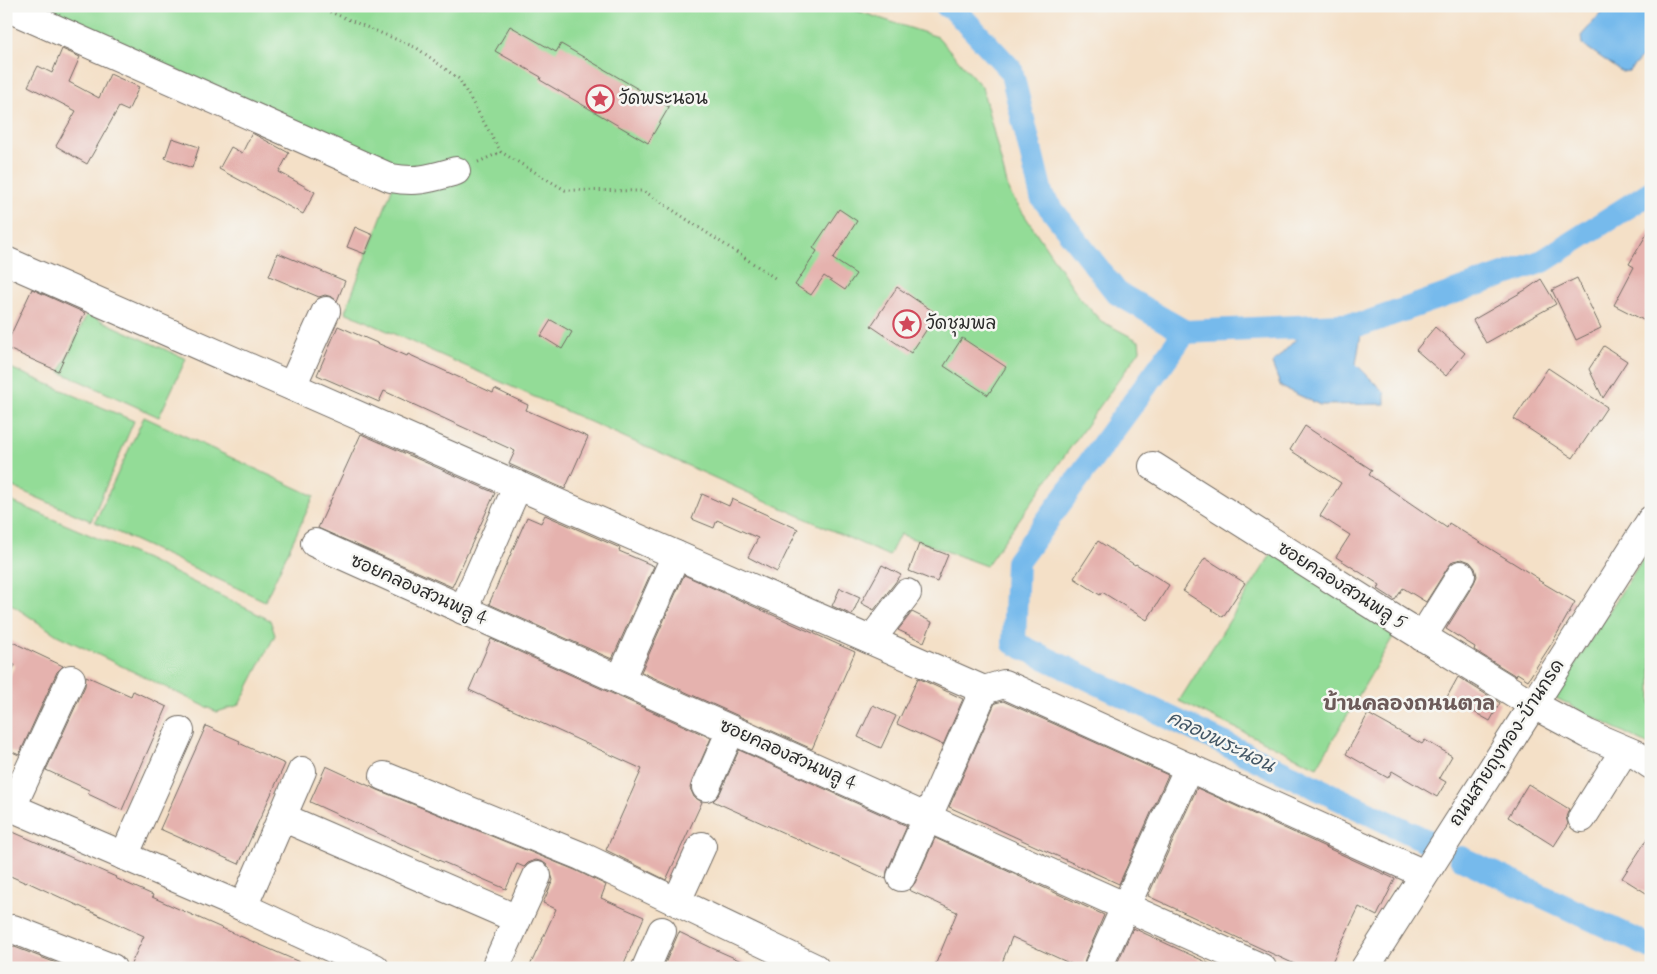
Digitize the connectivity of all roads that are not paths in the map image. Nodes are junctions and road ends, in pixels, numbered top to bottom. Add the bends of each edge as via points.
1 (6, 7) edge
2 (456, 171) dead end
3 (6, 260) edge
4 (326, 311) dead end
5 (292, 386) junction
6 (1153, 466) dead end
7 (518, 485) junction
8 (1651, 520) edge
9 (314, 543) dead end
10 (676, 554) junction
11 (1461, 575) dead end
12 (907, 593) dead end
13 (463, 610) junction
14 (1422, 637) junction
15 (871, 640) junction
16 (71, 679) dead end
17 (620, 680) junction
18 (984, 690) junction
19 (1532, 704) junction
20 (730, 730) junction
21 (180, 731) dead end
22 (1624, 751) junction
23 (1651, 765) edge
24 (1189, 767) junction
25 (302, 772) dead end
26 (384, 776) dead end
27 (706, 787) dead end
28 (9, 806) edge
29 (282, 817) junction
30 (927, 818) junction
31 (1582, 818) dead end
32 (702, 846) dead end
33 (124, 856) junction
34 (1424, 874) junction
35 (538, 876) dead end
36 (901, 877) dead end
37 (677, 901) junction
38 (243, 907) junction
39 (1125, 907) junction
40 (517, 919) junction
41 (13, 929) dead end
42 (662, 931) dead end
43 (1099, 965) dead end
44 (112, 968) edge
45 (376, 968) edge
46 (495, 968) edge
47 (646, 968) edge
48 (815, 968) edge
49 (1262, 968) edge
50 (1365, 968) edge

1 - 2 street via 391,178 419,181
3 - 5 street
4 - 5 street
5 - 7 street
6 - 14 street, ซอยคลองสวนพลู 5
7 - 10 street
7 - 13 street
8 - 19 street, ถนนสายถุงทอง-บ้านกรด
9 - 13 street, ซอยคลองสวนพลู 4
10 - 15 street
10 - 17 street
11 - 14 street
12 - 15 street
13 - 17 street, ซอยคลองสวนพลู 4
14 - 19 street, ซอยคลองสวนพลู 5
15 - 18 street
16 - 28 street
17 - 20 street, ซอยคลองสวนพลู 4
18 - 24 street via 1004,684
18 - 30 street
19 - 22 street, ซอยคลองสวนพลู 5
19 - 34 street, ถนนสายถุงทอง-บ้านกรด
20 - 27 street
20 - 30 street, ซอยคลองสวนพลู 4
21 - 33 street
22 - 23 street, ซอยคลองสวนพลู 5
22 - 31 street
24 - 34 street
24 - 39 street
25 - 29 street
26 - 37 street via 582,856
28 - 33 street
29 - 38 street
29 - 40 street
30 - 36 street
30 - 39 street, ซอยคลองสวนพลู 4
32 - 37 street
33 - 38 street
34 - 50 street, ถนนสายถุงทอง-บ้านกรด
35 - 40 street
37 - 48 street
38 - 45 street
39 - 43 street
39 - 49 street, ซอยคลองสวนพลู 4
40 - 46 street
41 - 44 street
42 - 47 street

